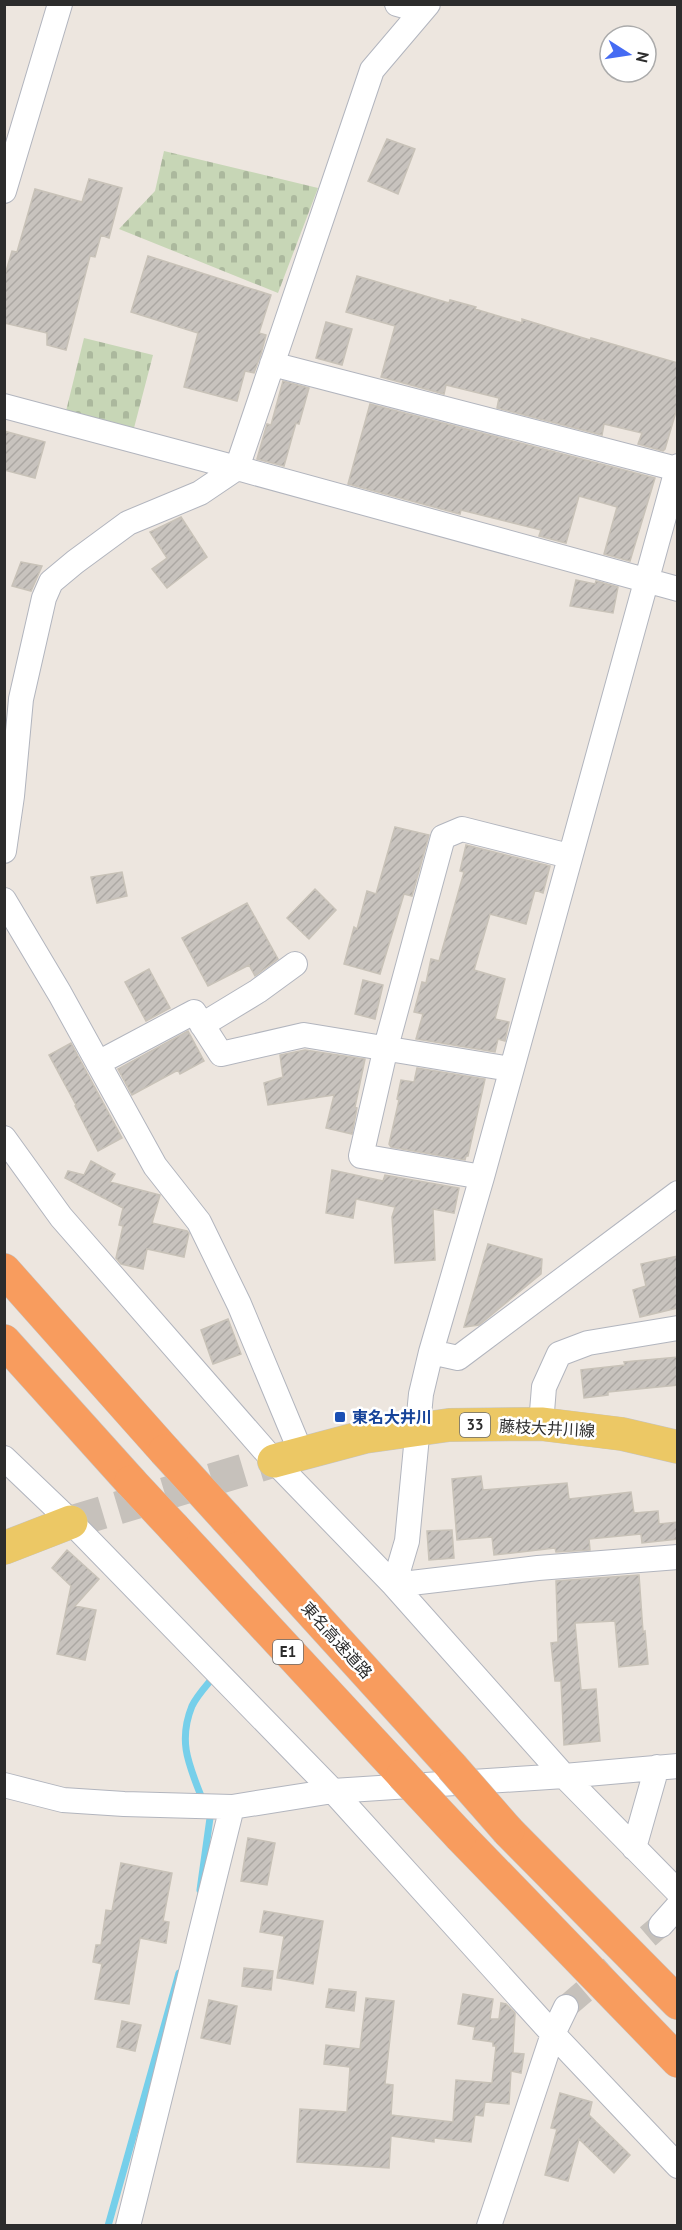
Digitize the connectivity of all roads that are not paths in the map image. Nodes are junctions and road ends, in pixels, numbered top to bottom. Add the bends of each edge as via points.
1 (60, 4) edge
2 (397, 4) edge
3 (425, 8) edge
4 (4, 191) edge
5 (272, 364) junction
6 (4, 406) edge
7 (237, 468) junction
8 (677, 468) edge
9 (646, 581) junction
10 (678, 589) edge
11 (4, 851) edge
12 (569, 856) junction
13 (4, 900) edge
14 (295, 964) dead end
15 (202, 1024) junction
16 (386, 1047) junction
17 (98, 1063) junction
18 (510, 1069) junction
19 (4, 1138) edge
20 (482, 1177) junction
21 (678, 1193) edge
22 (4, 1270) edge
23 (678, 1328) edge
24 (4, 1341) edge
25 (431, 1352) junction
26 (541, 1424) junction
27 (418, 1428) junction
28 (678, 1448) edge
29 (4, 1458) edge
30 (288, 1458) junction
31 (71, 1522) junction
32 (4, 1548) edge
33 (678, 1557) edge
34 (394, 1586) junction
35 (667, 1767) edge
36 (564, 1776) junction
37 (4, 1785) edge
38 (333, 1791) junction
39 (232, 1807) junction
40 (634, 1848) junction
41 (678, 1892) edge
42 (678, 1906) edge
43 (661, 1925) tunnel mouth
44 (678, 2003) edge
45 (566, 2007) tunnel mouth
46 (553, 2034) junction
47 (678, 2061) edge
48 (678, 2166) edge
49 (128, 2226) edge
50 (489, 2226) edge

1 - 4 street
2 - 3 street
3 - 5 street via 372,70
5 - 7 street
5 - 8 street
6 - 7 street
7 - 9 street
7 - 11 street via 200,493 128,523 51,582 21,699
8 - 9 street
9 - 10 street
9 - 12 street
12 - 16 street via 462,829 443,837
12 - 18 street
13 - 17 street
14 - 15 street
15 - 16 street via 221,1054 304,1035
15 - 17 street via 195,1012
16 - 18 street
16 - 20 street via 362,1156
17 - 30 street via 154,1166 199,1222 238,1304
18 - 20 street
19 - 30 street via 61,1217
20 - 25 street
21 - 25 street via 458,1358
22 - 44 highway, 東名高速道路, bridge via 508,1831
23 - 26 street via 588,1343 559,1354 544,1387
24 - 47 highway, E1, bridge via 460,1836
25 - 27 street
26 - 27 main road, 藤枝大井川線 / 33
26 - 28 main road, 藤枝大井川線 / 33 via 622,1434
27 - 30 main road, 藤枝大井川線 / 33 via 364,1437
27 - 34 street via 407,1541
29 - 31 street
30 - 34 street
31 - 32 main road
31 - 38 street
33 - 34 street via 538,1568
34 - 36 street
35 - 36 street
35 - 40 street
36 - 38 street
36 - 40 street
37 - 39 street via 63,1800
38 - 39 street
38 - 46 street
39 - 49 street
40 - 41 street
42 - 43 street
45 - 46 street
46 - 48 street
46 - 50 street

